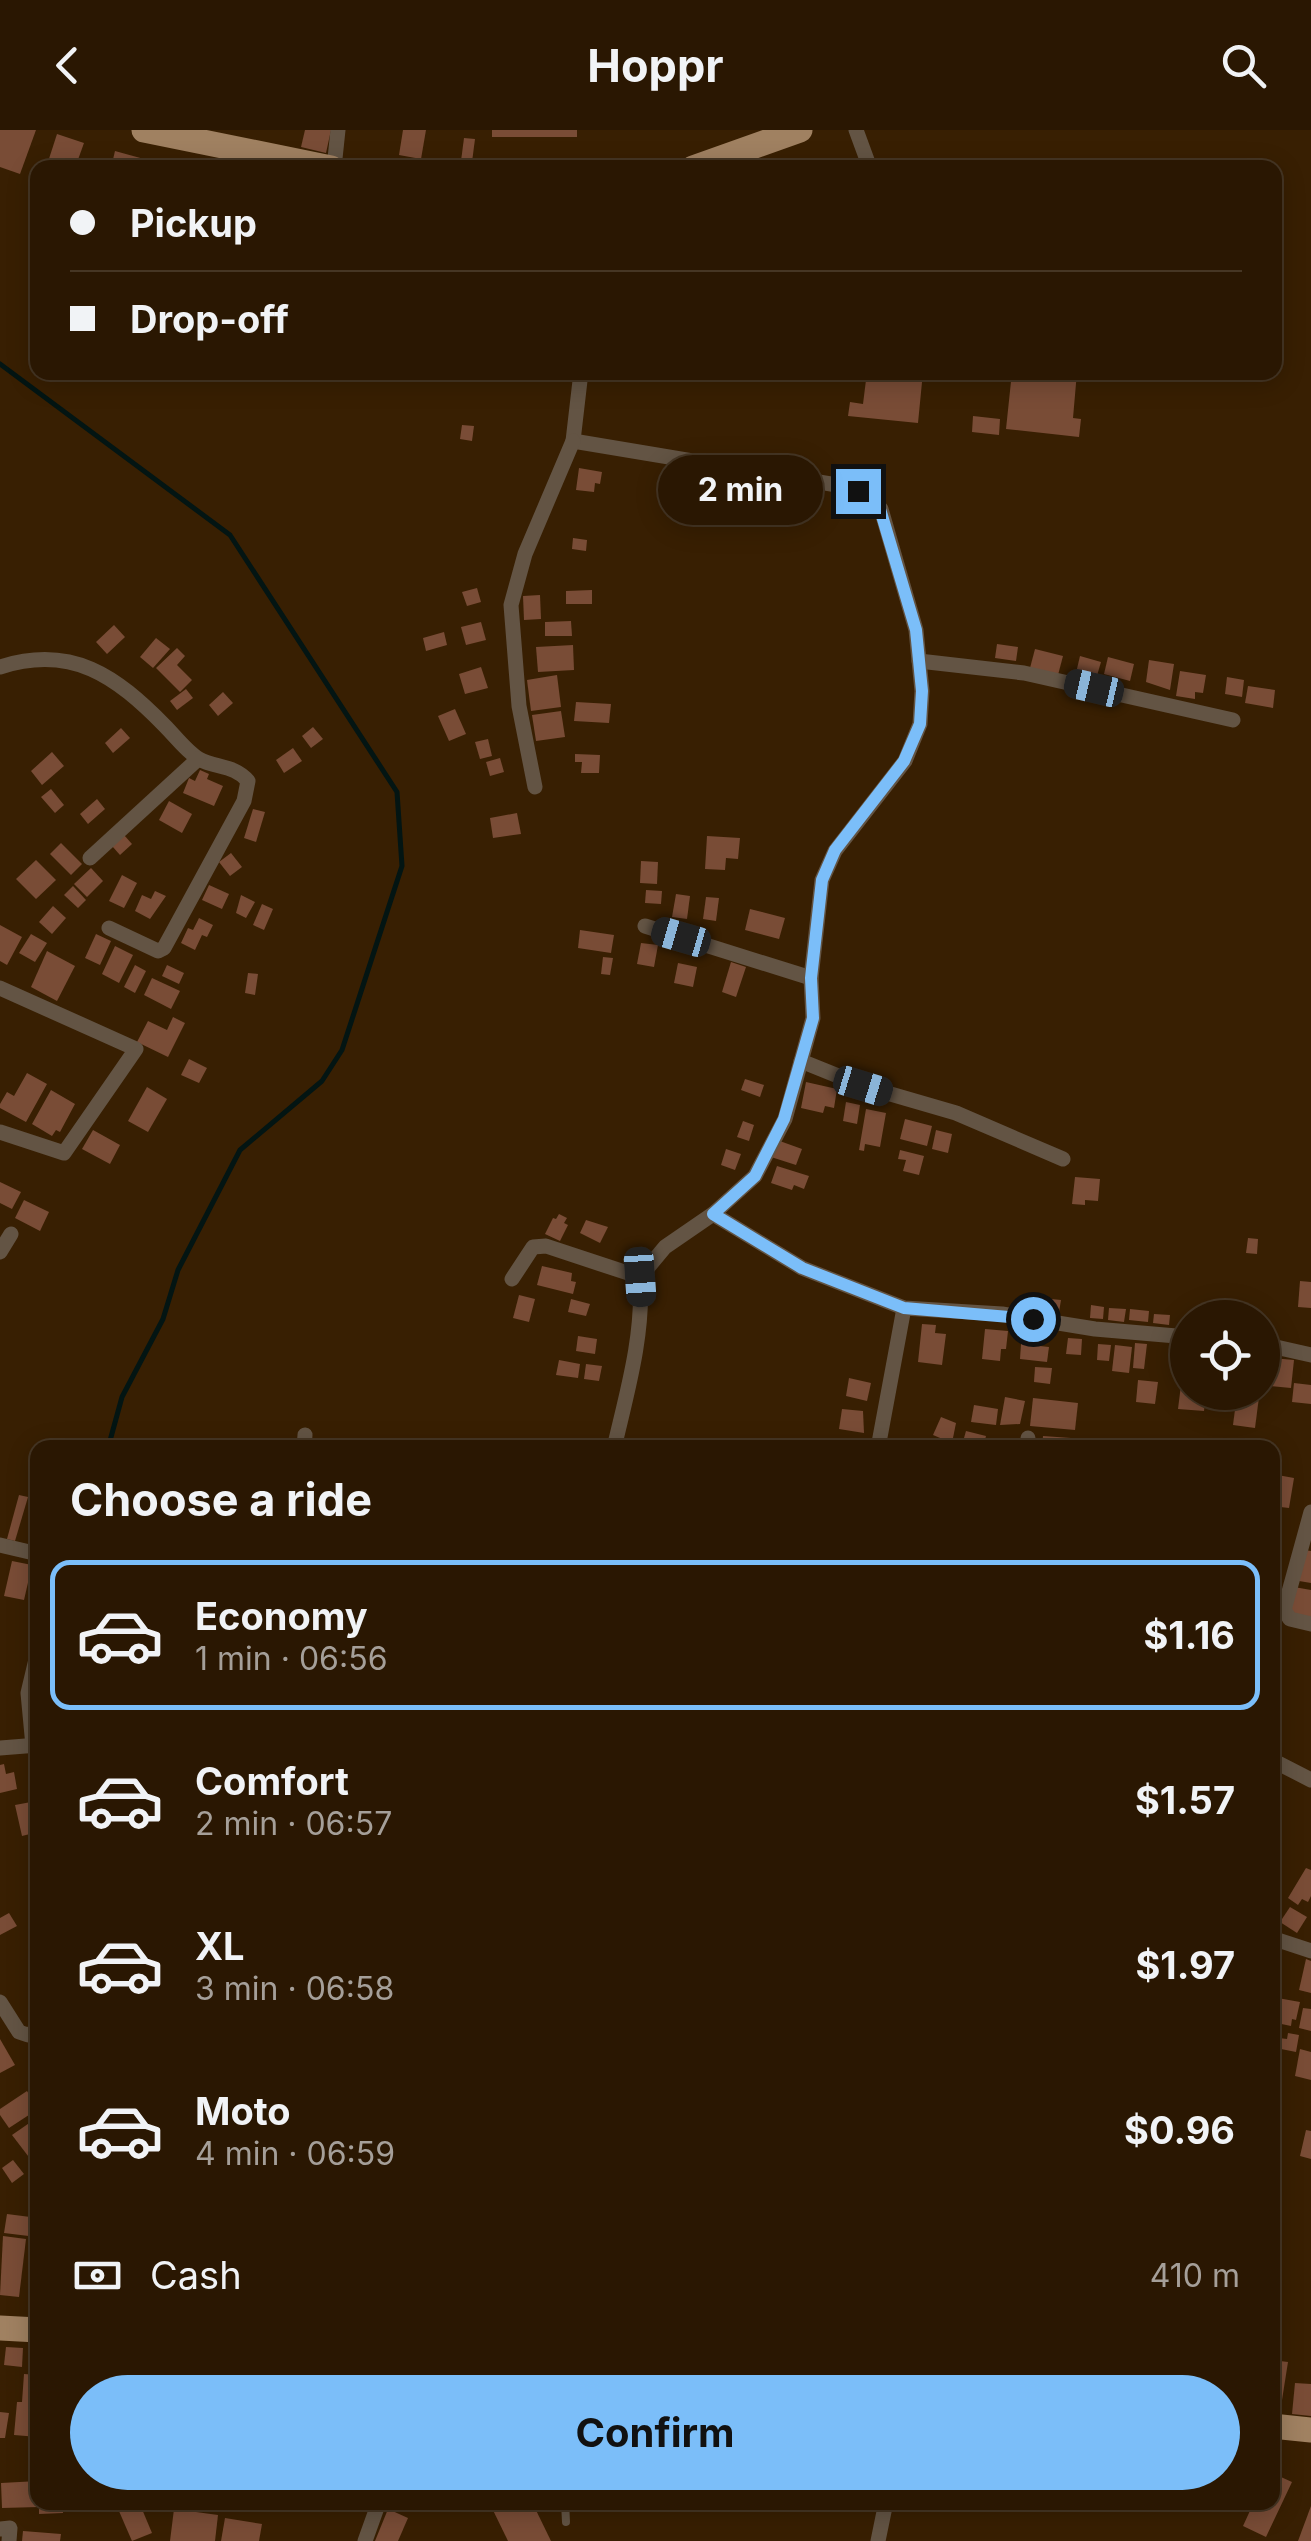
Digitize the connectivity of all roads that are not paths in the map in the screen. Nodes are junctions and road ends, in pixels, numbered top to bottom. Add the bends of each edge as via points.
1 (144, 130) edge
2 (338, 130) edge
3 (800, 130) edge
4 (856, 130) edge
5 (292, 160) edge
6 (333, 160) edge
7 (716, 160) edge
8 (867, 160) edge
9 (581, 380) edge
10 (573, 440) junction
11 (919, 661) junction
12 (0, 667) edge
13 (1233, 720) dead end
14 (198, 758) junction
15 (535, 788) dead end
16 (90, 858) dead end
17 (645, 926) dead end
18 (109, 928) dead end
19 (811, 978) junction
20 (0, 988) edge
21 (801, 1061) junction
22 (0, 1132) edge
23 (1063, 1159) dead end
24 (713, 1214) junction
25 (11, 1234) dead end
26 (0, 1252) edge
27 (640, 1277) junction
28 (512, 1279) dead end
29 (904, 1308) junction
30 (1170, 1336) edge
31 (1280, 1348) edge
32 (1311, 1355) edge
33 (616, 1440) edge
34 (879, 1440) edge
35 (1311, 1512) edge
36 (0, 1544) edge
37 (30, 1552) edge
38 (1311, 1624) edge
39 (30, 1745) edge
40 (0, 1748) edge
41 (1280, 1764) edge
42 (1311, 1780) edge
43 (1280, 1941) edge
44 (1311, 1951) edge
45 (0, 2002) edge
46 (30, 2034) edge
47 (0, 2328) edge
48 (30, 2330) edge
49 (1280, 2427) edge
50 (1311, 2430) edge
51 (376, 2510) edge
52 (565, 2510) edge
53 (884, 2510) edge
54 (566, 2522) dead end
55 (0, 2528) edge
56 (9, 2541) edge
57 (366, 2541) edge
58 (878, 2541) edge

1 - 5 main road
2 - 6 street
3 - 7 main road
4 - 8 street
9 - 10 street
10 - 11 street via 838,485 870,497 886,526
10 - 15 street via 524,554 511,605
11 - 13 street via 1024,673
11 - 19 street via 920,724 904,761 835,850 822,880
12 - 14 street via 27,658 94,668 131,691
14 - 16 street
14 - 18 street via 241,772 248,780 244,801 164,948
17 - 19 street
19 - 21 street via 813,1018
20 - 22 street via 136,1049 64,1154
21 - 23 street
21 - 24 street via 784,1119 755,1176
24 - 27 street via 665,1247
24 - 29 street via 802,1268
25 - 26 street
27 - 28 street via 533,1246
27 - 33 street via 632,1370
29 - 30 street
29 - 34 street
31 - 32 street
35 - 38 street via 1284,1610 1290,1619
36 - 37 street
39 - 40 street
41 - 42 street
43 - 44 street
45 - 46 street via 19,2032
47 - 48 main road
49 - 50 main road
51 - 57 street
52 - 54 lane
53 - 58 street
55 - 56 street via 10,2528

